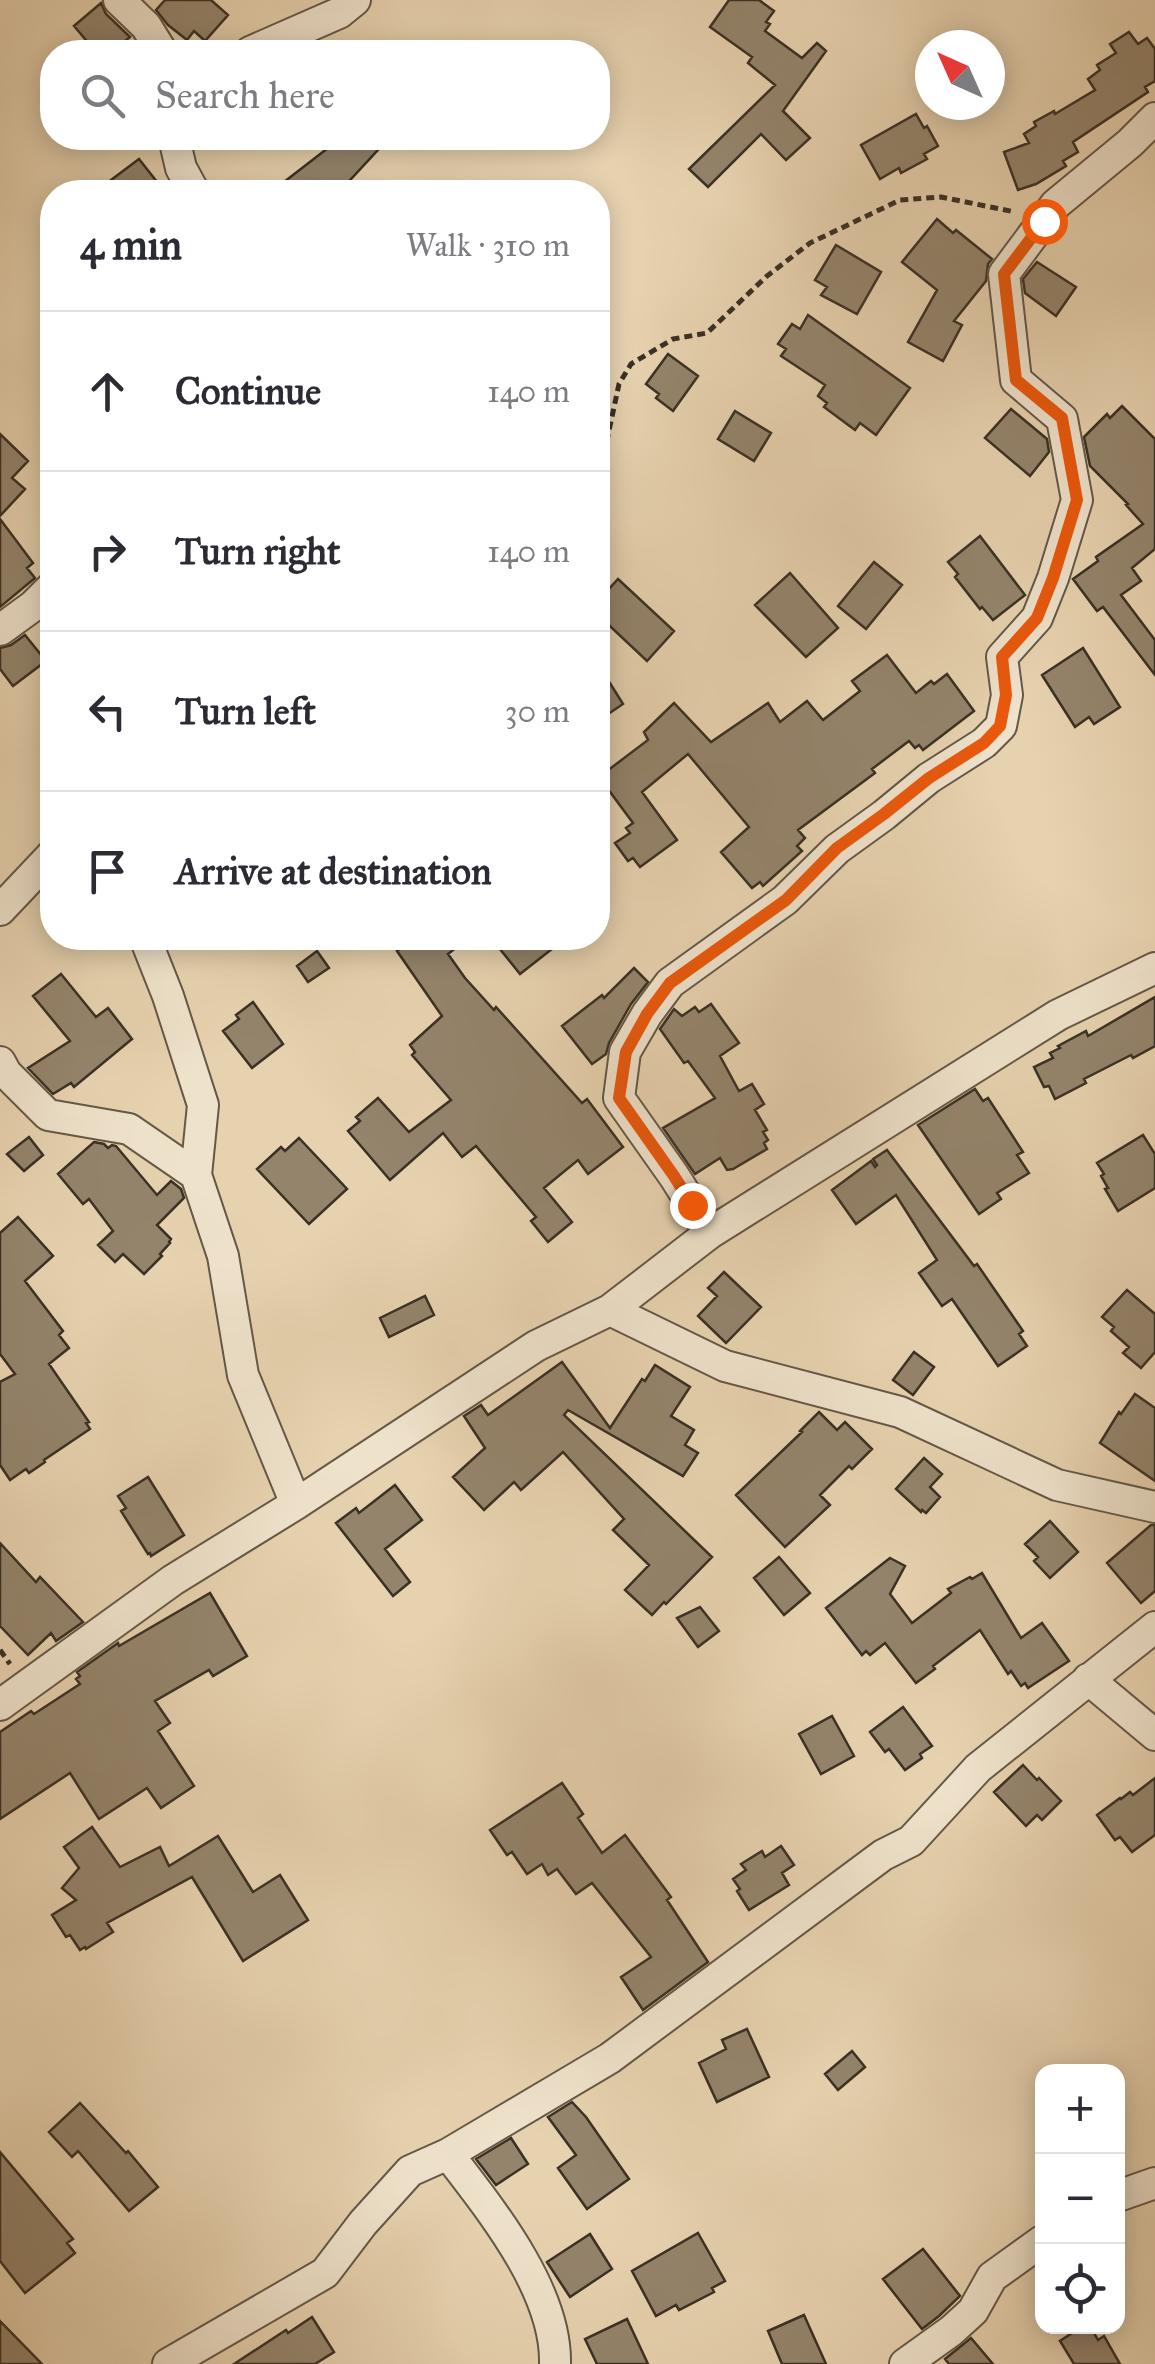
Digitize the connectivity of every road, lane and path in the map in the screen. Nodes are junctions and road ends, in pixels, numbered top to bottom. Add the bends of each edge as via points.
1 (119, 0) edge
2 (355, 0) edge
3 (155, 40) edge
4 (277, 40) edge
5 (1155, 118) edge
6 (176, 150) edge
7 (187, 180) edge
8 (1044, 221) junction
9 (610, 425) edge
10 (40, 599) edge
11 (0, 630) edge
12 (40, 868) edge
13 (0, 910) edge
14 (150, 950) edge
15 (1155, 968) edge
16 (0, 1062) edge
17 (196, 1176) junction
18 (710, 1233) junction
19 (610, 1310) junction
20 (296, 1504) junction
21 (1155, 1506) edge
22 (1155, 1628) edge
23 (1088, 1680) junction
24 (0, 1705) edge
25 (1155, 1735) edge
26 (448, 2154) junction
27 (1155, 2183) edge
28 (1125, 2194) edge
29 (1038, 2244) edge
30 (168, 2364) edge
31 (556, 2364) edge
32 (905, 2364) edge

1 - 3 street
2 - 4 street
5 - 8 street
6 - 7 street
8 - 9 path via 941,197 900,200 810,243 707,332 673,340 632,364 618,384
8 - 18 street via 1004,274 1016,380 1062,418 1077,500 1037,618 1002,657 1006,695 1000,726 837,848 786,900 670,983 626,1052 619,1098
10 - 11 street
12 - 13 street
14 - 17 street via 204,1105
15 - 18 street via 1058,1015
16 - 17 street via 48,1116 130,1128
17 - 20 street via 223,1256 243,1375
18 - 19 street
19 - 20 street via 536,1346
19 - 21 street via 725,1366 900,1412 1057,1484
20 - 24 street via 173,1580
22 - 23 street
23 - 25 street
23 - 26 street via 978,1768 911,1842 882,1855 610,2058
26 - 30 street via 410,2171 325,2273
26 - 31 street via 535,2282
27 - 28 street
29 - 32 street via 992,2277 973,2311 951,2331

